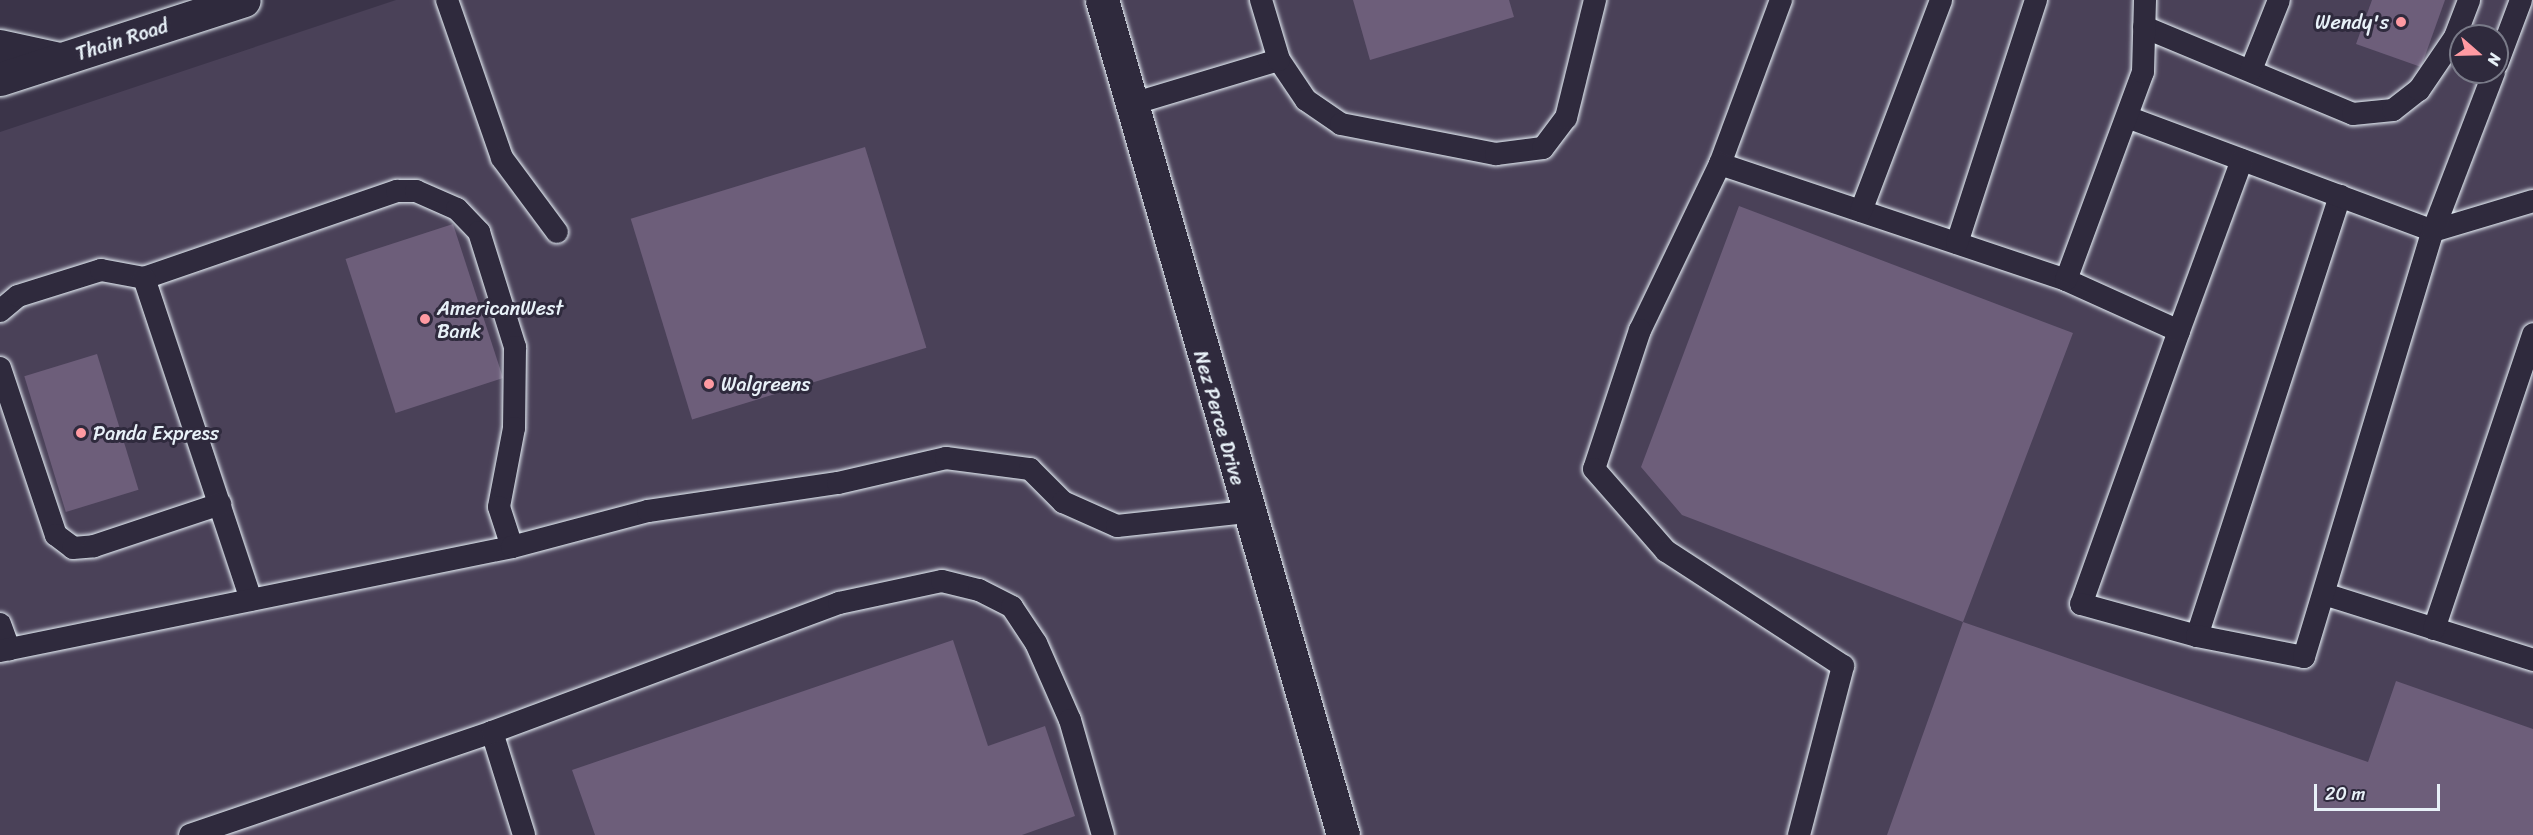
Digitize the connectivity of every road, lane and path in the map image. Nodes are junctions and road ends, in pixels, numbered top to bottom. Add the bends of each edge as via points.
1 (244, 0) edge
2 (447, 0) edge
3 (1102, 0) edge
4 (1261, 0) edge
5 (1595, 0) edge
6 (1781, 0) edge
7 (1941, 0) edge
8 (2036, 0) edge
9 (2145, 0) edge
10 (2279, 0) edge
11 (2469, 0) edge
12 (2521, 0) edge
13 (2144, 27) junction
14 (2509, 32) edge
15 (0, 45) edge
16 (61, 59) junction
17 (1279, 60) junction
18 (2251, 70) junction
19 (0, 79) edge
20 (2489, 84) edge
21 (1131, 104) junction
22 (2127, 117) junction
23 (2242, 160) junction
24 (1720, 164) junction
25 (2340, 196) junction
26 (2533, 201) edge
27 (1862, 211) junction
28 (2433, 231) junction
29 (557, 232) dead end
30 (1957, 243) junction
31 (144, 278) junction
32 (2066, 280) junction
33 (0, 311) edge
34 (2179, 331) junction
35 (2533, 334) edge
36 (0, 368) edge
37 (220, 504) junction
38 (1246, 512) junction
39 (512, 547) junction
40 (2324, 594) junction
41 (251, 600) junction
42 (0, 624) edge
43 (2434, 629) junction
44 (2197, 636) junction
45 (4, 650) edge
46 (2533, 660) edge
47 (492, 732) junction
48 (190, 835) edge
49 (524, 835) edge
50 (1103, 835) edge
51 (1343, 835) edge
52 (1799, 835) edge

1 - 16 street, Thain Road
2 - 29 lane via 502,158
3 - 21 street, Nez Perce Drive
4 - 17 lane
5 - 17 lane via 1566,118 1543,148 1496,154 1341,124 1306,100
6 - 24 lane
7 - 27 lane
8 - 30 lane
9 - 13 lane
10 - 18 lane
11 - 18 lane via 2455,37 2431,72 2393,110 2353,114
12 - 14 lane
13 - 18 lane
13 - 22 lane via 2143,72
15 - 16 street
16 - 19 street, Thain Road
17 - 21 lane
20 - 28 lane
21 - 38 street, Nez Perce Drive
22 - 23 lane
22 - 32 lane
23 - 25 lane
23 - 34 lane
24 - 27 lane
24 - 52 lane via 1640,330 1594,469 1666,551 1843,666
25 - 28 lane
25 - 44 lane
26 - 28 lane
27 - 30 lane
28 - 40 lane
30 - 32 lane
31 - 33 lane via 101,270 18,296
31 - 37 lane
31 - 39 lane via 397,191 442,199 479,232 515,347 514,428 500,507
32 - 34 lane
34 - 44 lane via 2081,604
35 - 43 lane
36 - 37 lane via 56,535 73,548 94,546
37 - 41 lane
38 - 39 lane via 1117,526 1063,502 1030,469 946,458 838,483 648,511
38 - 51 street, Nez Perce Drive
39 - 41 lane
40 - 43 lane
40 - 44 lane via 2304,657
41 - 45 lane
42 - 45 lane
43 - 46 lane
47 - 48 lane
47 - 49 lane
47 - 50 lane via 839,603 942,581 980,590 1012,607 1036,643 1070,720

